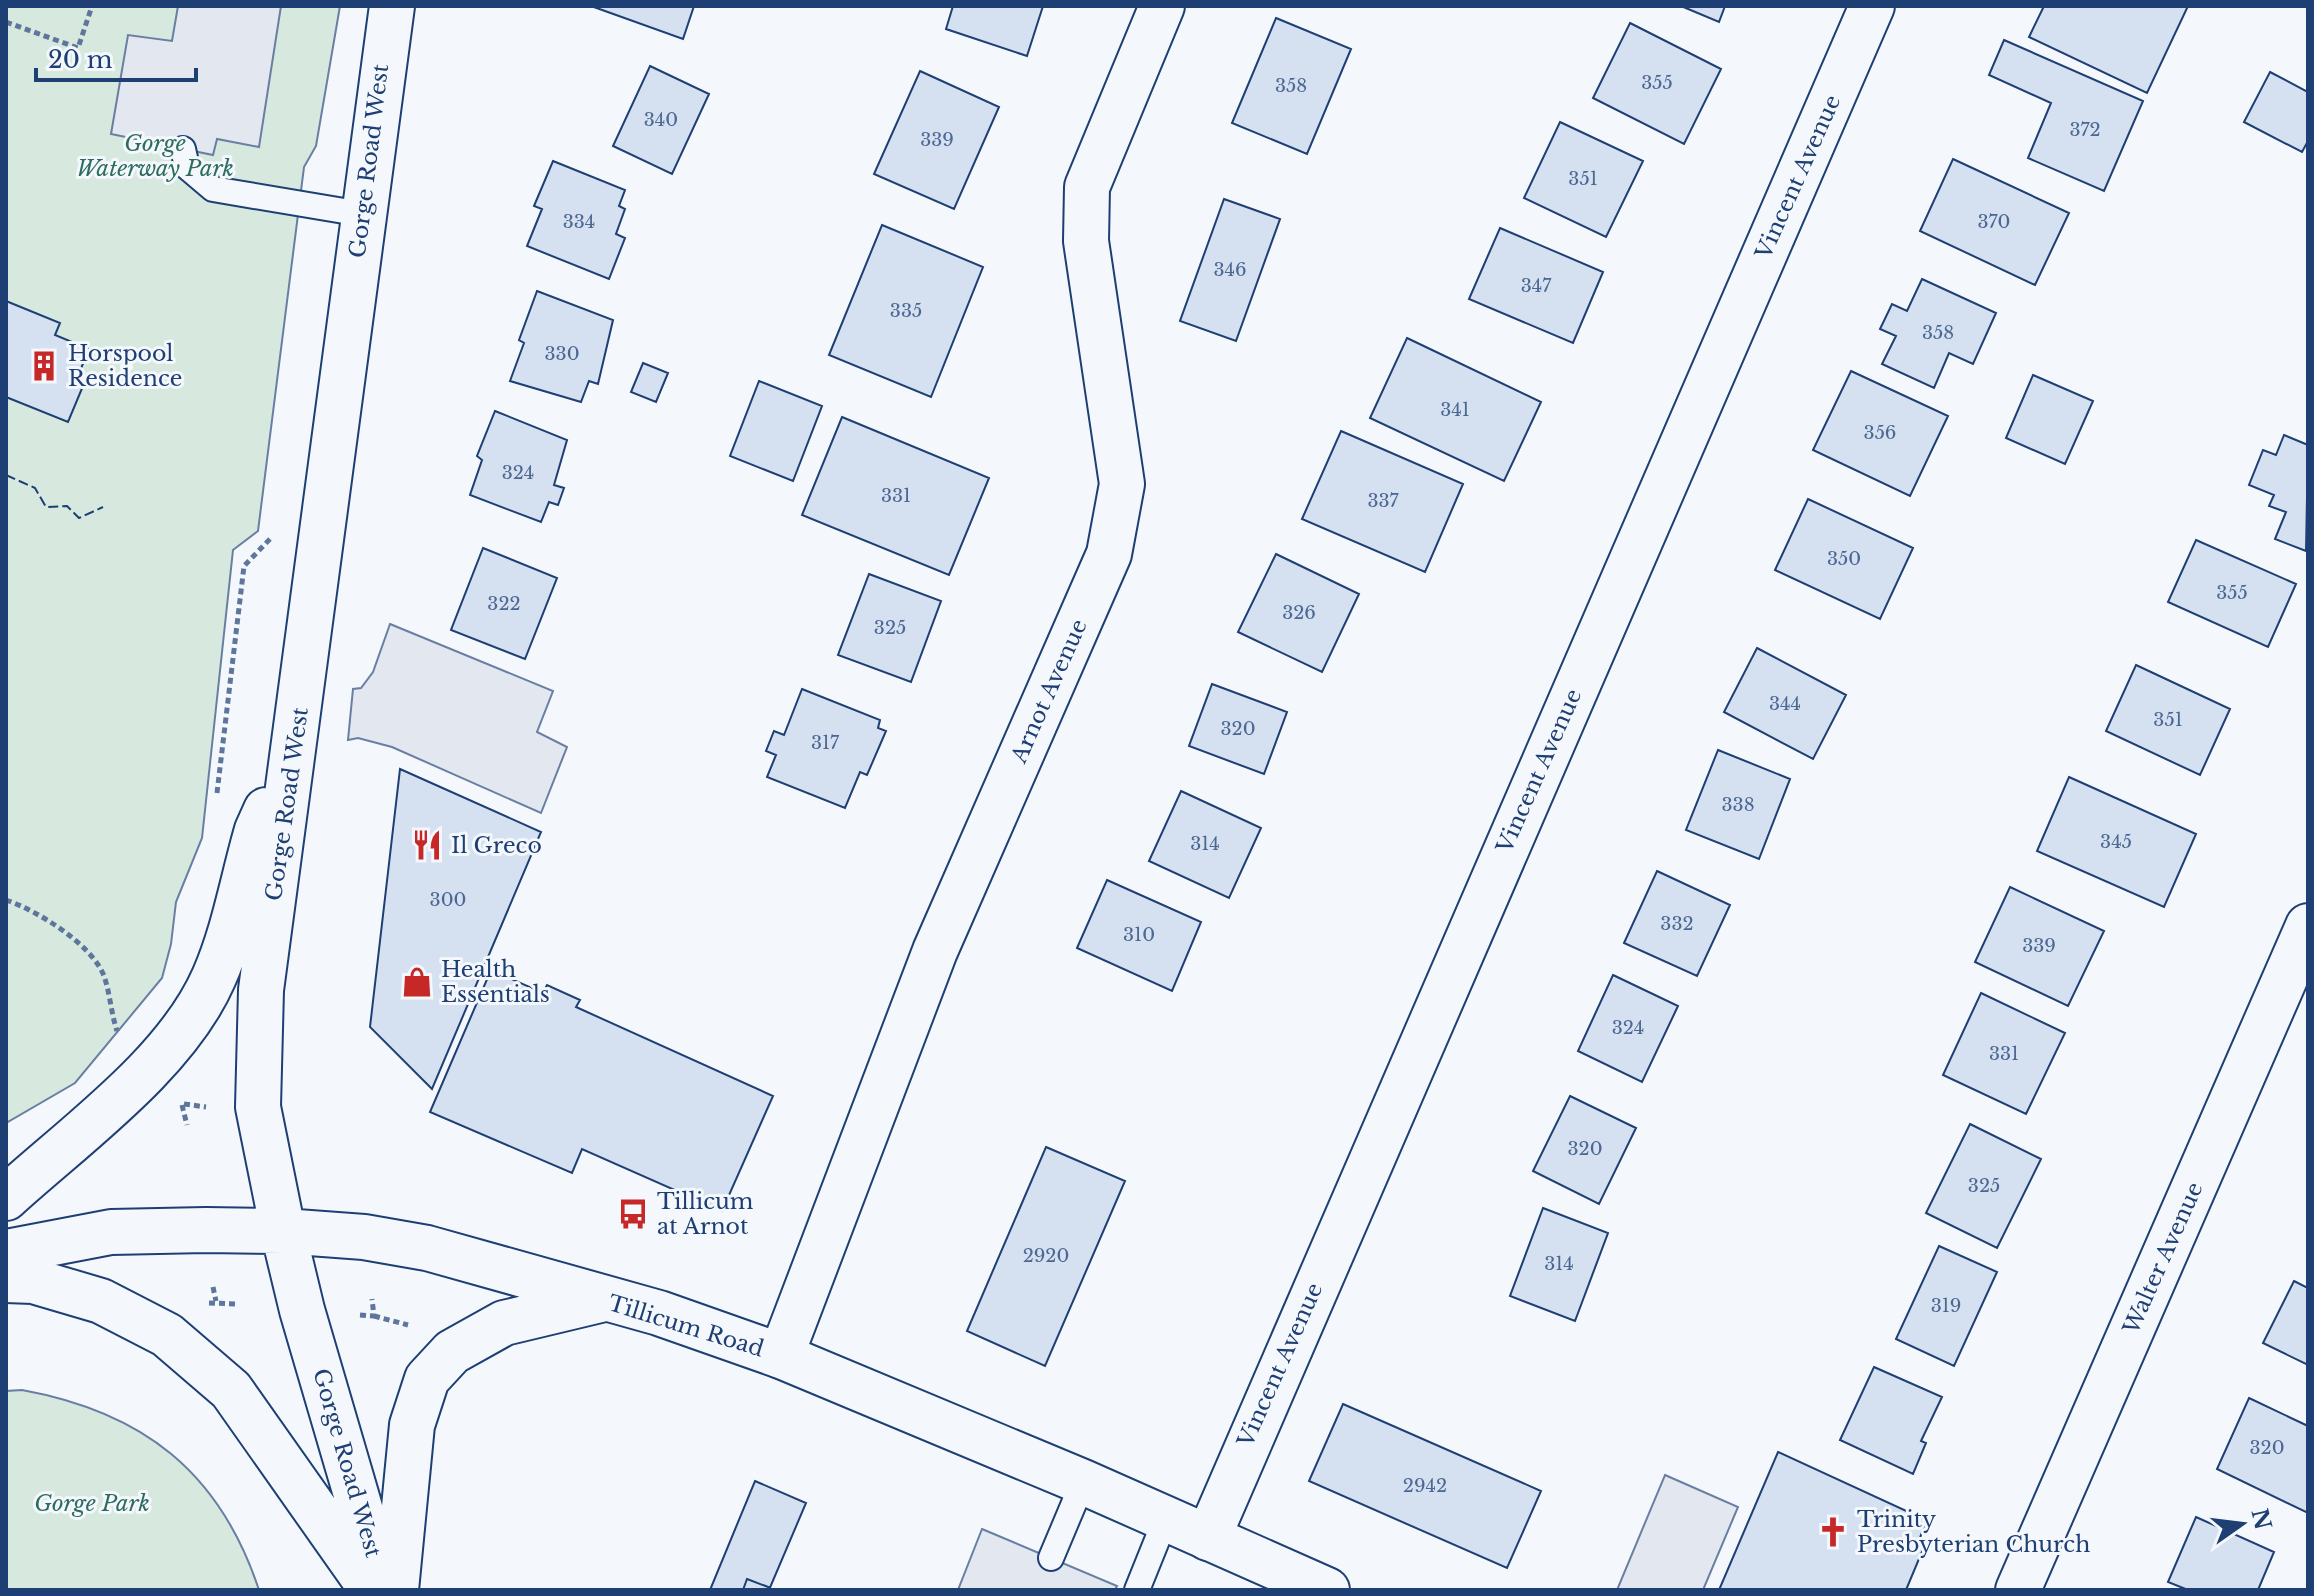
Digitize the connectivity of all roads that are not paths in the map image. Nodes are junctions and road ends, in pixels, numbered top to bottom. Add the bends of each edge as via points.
1 (392, 6) edge
2 (1162, 6) edge
3 (1872, 6) edge
4 (183, 149) dead end
5 (362, 214) junction
6 (293, 750) junction
7 (2308, 926) edge
8 (6, 1198) edge
9 (283, 1231) junction
10 (6, 1252) edge
11 (6, 1280) edge
12 (602, 1299) junction
13 (781, 1356) junction
14 (1083, 1482) junction
15 (1166, 1518) junction
16 (1208, 1538) junction
17 (1051, 1558) dead end
18 (372, 1590) edge
19 (384, 1590) edge
20 (396, 1590) edge
21 (1137, 1590) edge
22 (1327, 1590) edge
23 (2018, 1590) edge

1 - 5 main road, Gorge Road West
2 - 13 main road, Arnot Avenue via 1087,187 1086,241 1122,484 1109,554 935,951
3 - 16 main road, Vincent Avenue
4 - 5 lane via 187,167 213,189
5 - 6 main road, Gorge Road West
6 - 8 main road via 257,830 214,977 184,1031
6 - 9 main road, Gorge Road West via 261,990 258,1107
7 - 23 main road, Walter Avenue
9 - 10 main road, Tillicum Road via 111,1232
9 - 12 main road, Tillicum Road via 427,1248
9 - 19 main road, Gorge Road West
11 - 18 main road via 33,1281 101,1301 167,1335 231,1390
12 - 13 main road, Tillicum Road
12 - 20 main road via 504,1323 452,1352 427,1379 412,1425
13 - 14 main road, Tillicum Road
14 - 15 main road, Tillicum Road
14 - 17 lane
15 - 16 main road, Tillicum Road
15 - 21 lane
16 - 22 main road, Tillicum Road

